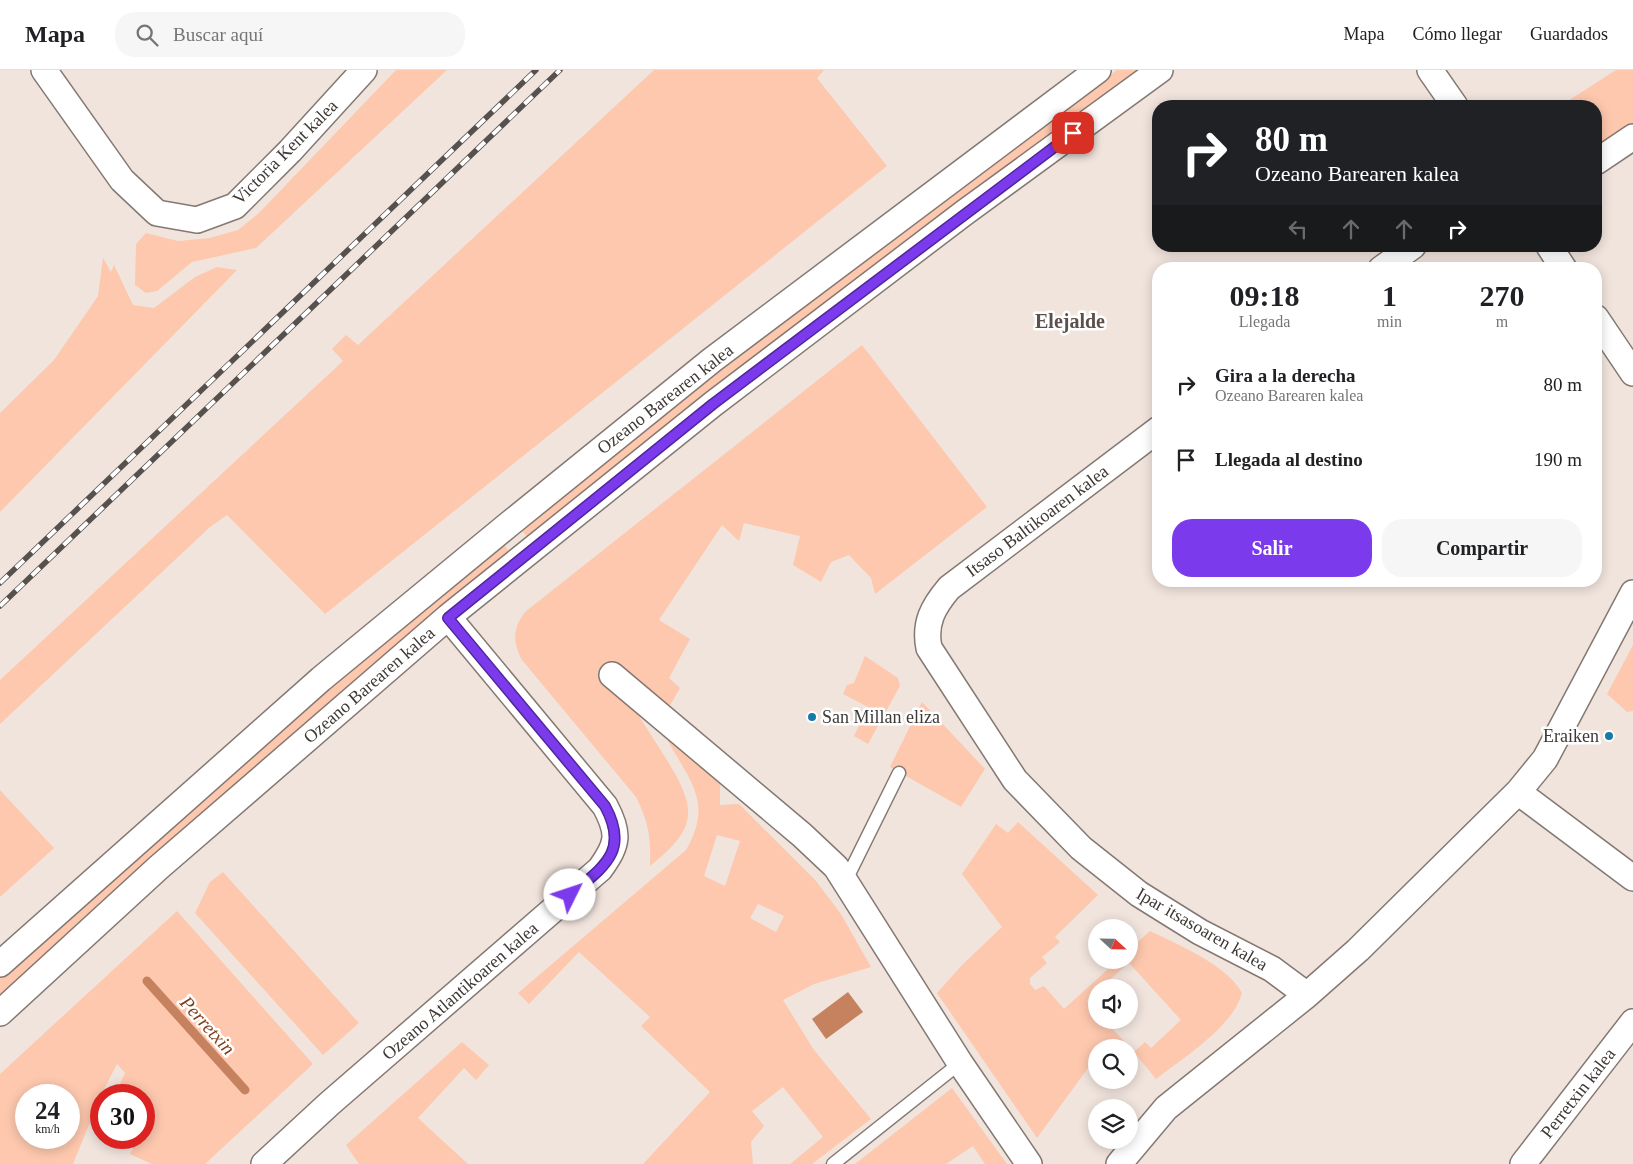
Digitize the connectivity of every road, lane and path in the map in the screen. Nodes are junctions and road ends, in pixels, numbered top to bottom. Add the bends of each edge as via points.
1 (44, 70) edge
2 (364, 70) edge
3 (1098, 70) edge
4 (1160, 70) edge
5 (1430, 70) edge
6 (1451, 100) edge
7 (1633, 136) edge
8 (1602, 158) edge
9 (1405, 252) edge
10 (1391, 262) edge
11 (1602, 327) edge
12 (1633, 373) edge
13 (1152, 434) edge
14 (1633, 593) edge
15 (448, 618) junction
16 (927, 624) joint
17 (612, 675) dead end
18 (899, 773) dead end
19 (1518, 792) junction
20 (1633, 878) edge
21 (845, 882) junction
22 (0, 964) edge
23 (1306, 995) junction
24 (0, 1013) edge
25 (1633, 1022) edge
26 (960, 1063) junction
27 (264, 1164) edge
28 (833, 1164) edge
29 (1029, 1164) edge
30 (1119, 1164) edge
31 (1523, 1164) edge

1 - 2 street, Victoria Kent kalea via 122,180 157,213 198,220 235,206
3 - 22 street, Ozeano Barearen kalea via 712,360 515,519 314,685
4 - 15 street, Ozeano Barearen kalea via 964,213 713,404
5 - 6 street
7 - 8 street
9 - 10 street
11 - 12 street
13 - 16 street, Itsaso Baltikoaren kalea via 949,588 932,610
14 - 19 street via 1545,759
15 - 24 street, Ozeano Barearen kalea via 165,862
15 - 27 street, Ozeano Atlantikoaren kalea via 605,806 615,828 616,840 600,869
16 - 23 street, Ipar itsasoaren kalea via 929,648 934,658 995,750 1016,780 1081,848 1139,894 1200,932 1272,969
17 - 21 street via 802,835 836,868
18 - 21 lane
19 - 20 street
19 - 23 street via 1358,950
21 - 26 street
23 - 30 street via 1166,1108
25 - 31 street, Perretxin kalea
26 - 28 lane
26 - 29 street

